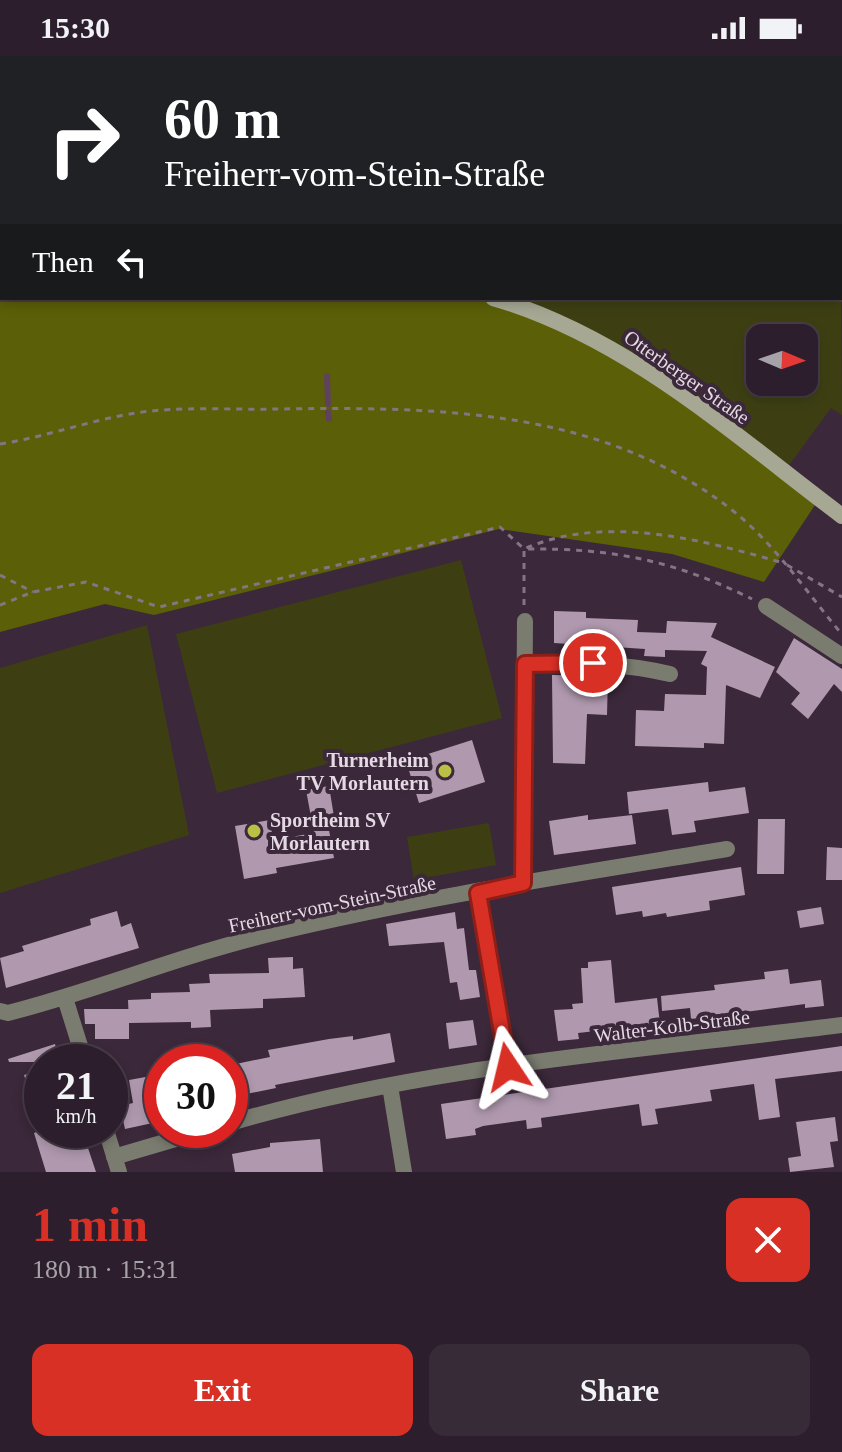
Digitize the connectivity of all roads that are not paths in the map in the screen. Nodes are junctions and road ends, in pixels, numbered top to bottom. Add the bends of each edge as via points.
1 (499, 300) edge
2 (842, 516) edge
3 (766, 606) road end
4 (525, 621) road end
5 (842, 656) edge
6 (525, 664) junction
7 (670, 674) dead end
8 (727, 849) dead end
9 (523, 883) junction
10 (478, 893) junction
11 (65, 998) junction
12 (0, 1011) edge
13 (842, 1025) edge
14 (79, 1044) edge
15 (508, 1067) junction
16 (390, 1086) junction
17 (248, 1119) edge
18 (158, 1148) edge
19 (116, 1164) edge
20 (404, 1172) edge

1 - 2 street, Otterberger Straße via 571,326 635,361
3 - 5 street
4 - 6 street
6 - 7 street via 604,664
6 - 9 street
8 - 9 street, Freiherr-vom-Stein-Straße
9 - 10 street, Freiherr-vom-Stein-Straße
10 - 11 street, Freiherr-vom-Stein-Straße via 274,933
10 - 15 street
11 - 12 street, Freiherr-vom-Stein-Straße
11 - 14 street
13 - 15 street, Walter-Kolb-Straße
15 - 16 street, Walter-Kolb-Straße
16 - 17 street, Walter-Kolb-Straße
16 - 20 street
18 - 19 street

